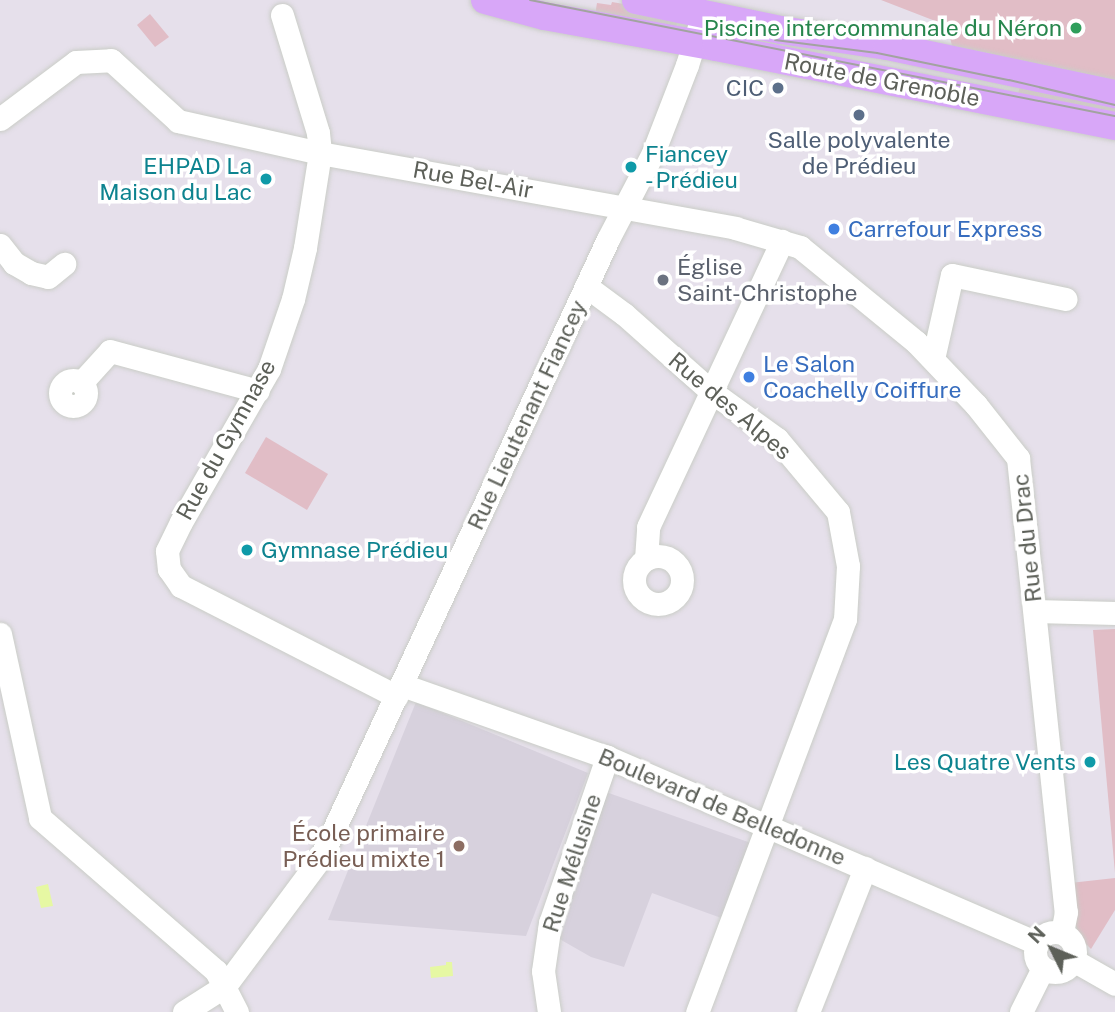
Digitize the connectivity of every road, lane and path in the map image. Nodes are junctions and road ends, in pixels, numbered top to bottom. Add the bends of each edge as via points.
1 (485, 0) edge
2 (636, 0) edge
3 (566, 10) edge
4 (282, 15) dead end
5 (712, 16) junction
6 (705, 45) junction
7 (1115, 94) edge
8 (0, 119) edge
9 (1115, 125) edge
10 (320, 153) junction
11 (626, 207) junction
12 (782, 240) junction
13 (0, 245) edge
14 (64, 264) dead end
15 (586, 286) junction
16 (1066, 299) dead end
17 (933, 359) junction
18 (81, 383) dead end
19 (258, 391) junction
20 (712, 392) junction
21 (646, 559) dead end
22 (1035, 611) junction
23 (1115, 613) edge
24 (0, 634) edge
25 (399, 690) junction
26 (607, 757) junction
27 (766, 826) junction
28 (865, 868) junction
29 (1062, 933) junction
30 (1037, 943) junction
31 (1073, 960) junction
32 (1043, 968) junction
33 (1115, 984) edge
34 (225, 986) junction
35 (184, 1012) edge
36 (237, 1012) edge
37 (549, 1012) edge
38 (697, 1012) edge
39 (808, 1012) edge
40 (1021, 1012) edge

1 - 3 main road, Route de Grenoble
2 - 5 main road, Route de Grenoble
3 - 6 main road, Route de Grenoble
4 - 10 street, Rue du Gymnase
5 - 6 street, Rue Lieutenant Fiancey
5 - 7 main road, Route de Grenoble via 887,46
6 - 9 main road, Route de Grenoble
6 - 11 street, Rue Lieutenant Fiancey
8 - 10 street, Rue Bel-Air via 76,62 99,58 124,69 178,121
10 - 11 street, Rue Bel-Air
10 - 19 street, Rue du Gymnase via 293,299
11 - 12 street, Rue du Drac
11 - 15 street, Rue Lieutenant Fiancey
12 - 17 street, Rue du Drac via 800,247
12 - 20 street
13 - 14 street via 14,263 32,273 47,277
15 - 20 street, Rue des Alpes
15 - 25 street, Rue Lieutenant Fiancey
16 - 17 street via 952,275
17 - 22 street, Rue du Drac via 1018,458
18 - 19 street via 110,351
19 - 25 street, Rue du Gymnase via 181,522 167,551 169,569 181,586
20 - 21 street via 648,527
20 - 27 street, Rue des Alpes via 777,439 817,484 838,512 848,566 845,619
22 - 23 street
22 - 29 street, Rue du Drac via 1066,912
24 - 34 street via 40,818 216,971
25 - 26 street, Boulevard de Belledonne
25 - 34 street, Rue Lieutenant Fiancey via 321,857
26 - 27 street, Boulevard de Belledonne
26 - 37 street, Rue Mélusine via 550,923 543,971
27 - 28 street, Boulevard de Belledonne
27 - 38 street, Rue des Alpes
28 - 30 street, Boulevard de Belledonne
28 - 39 street
29 - 30 street via 1051,932
29 - 31 street via 1075,950
30 - 32 street via 1036,960
31 - 32 street via 1065,970
31 - 33 street
32 - 40 street
34 - 35 street
34 - 36 street

